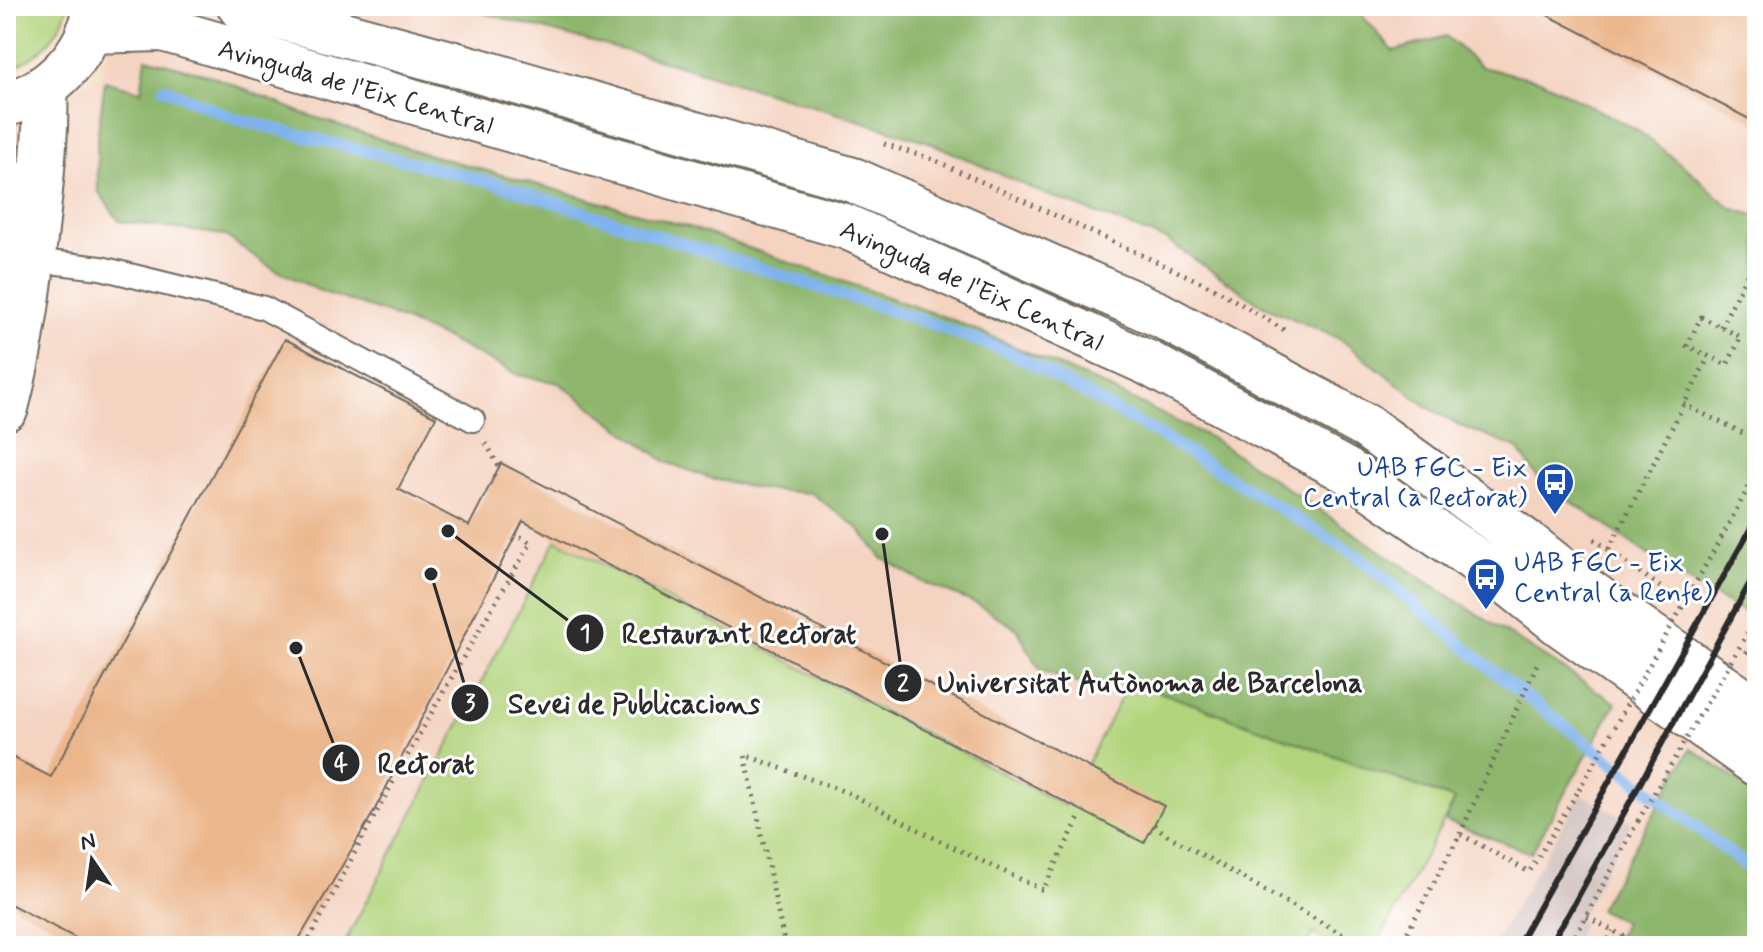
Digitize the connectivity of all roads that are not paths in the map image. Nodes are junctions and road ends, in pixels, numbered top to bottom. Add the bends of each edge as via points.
1 (240, 6) edge
2 (93, 19) edge
3 (25, 95) edge
4 (6, 180) edge
5 (33, 255) junction
6 (6, 408) edge
7 (473, 420) dead end
8 (1757, 711) edge
9 (1757, 764) edge

1 - 8 street, Avinguda de l'Eix Central via 853,180 1160,315 1367,427
2 - 3 street via 71,62
2 - 9 street, Avinguda de l'Eix Central via 163,29 847,227 1148,363 1347,471
3 - 5 street via 47,123
4 - 5 street
5 - 6 street via 19,358
5 - 7 lane via 264,308

